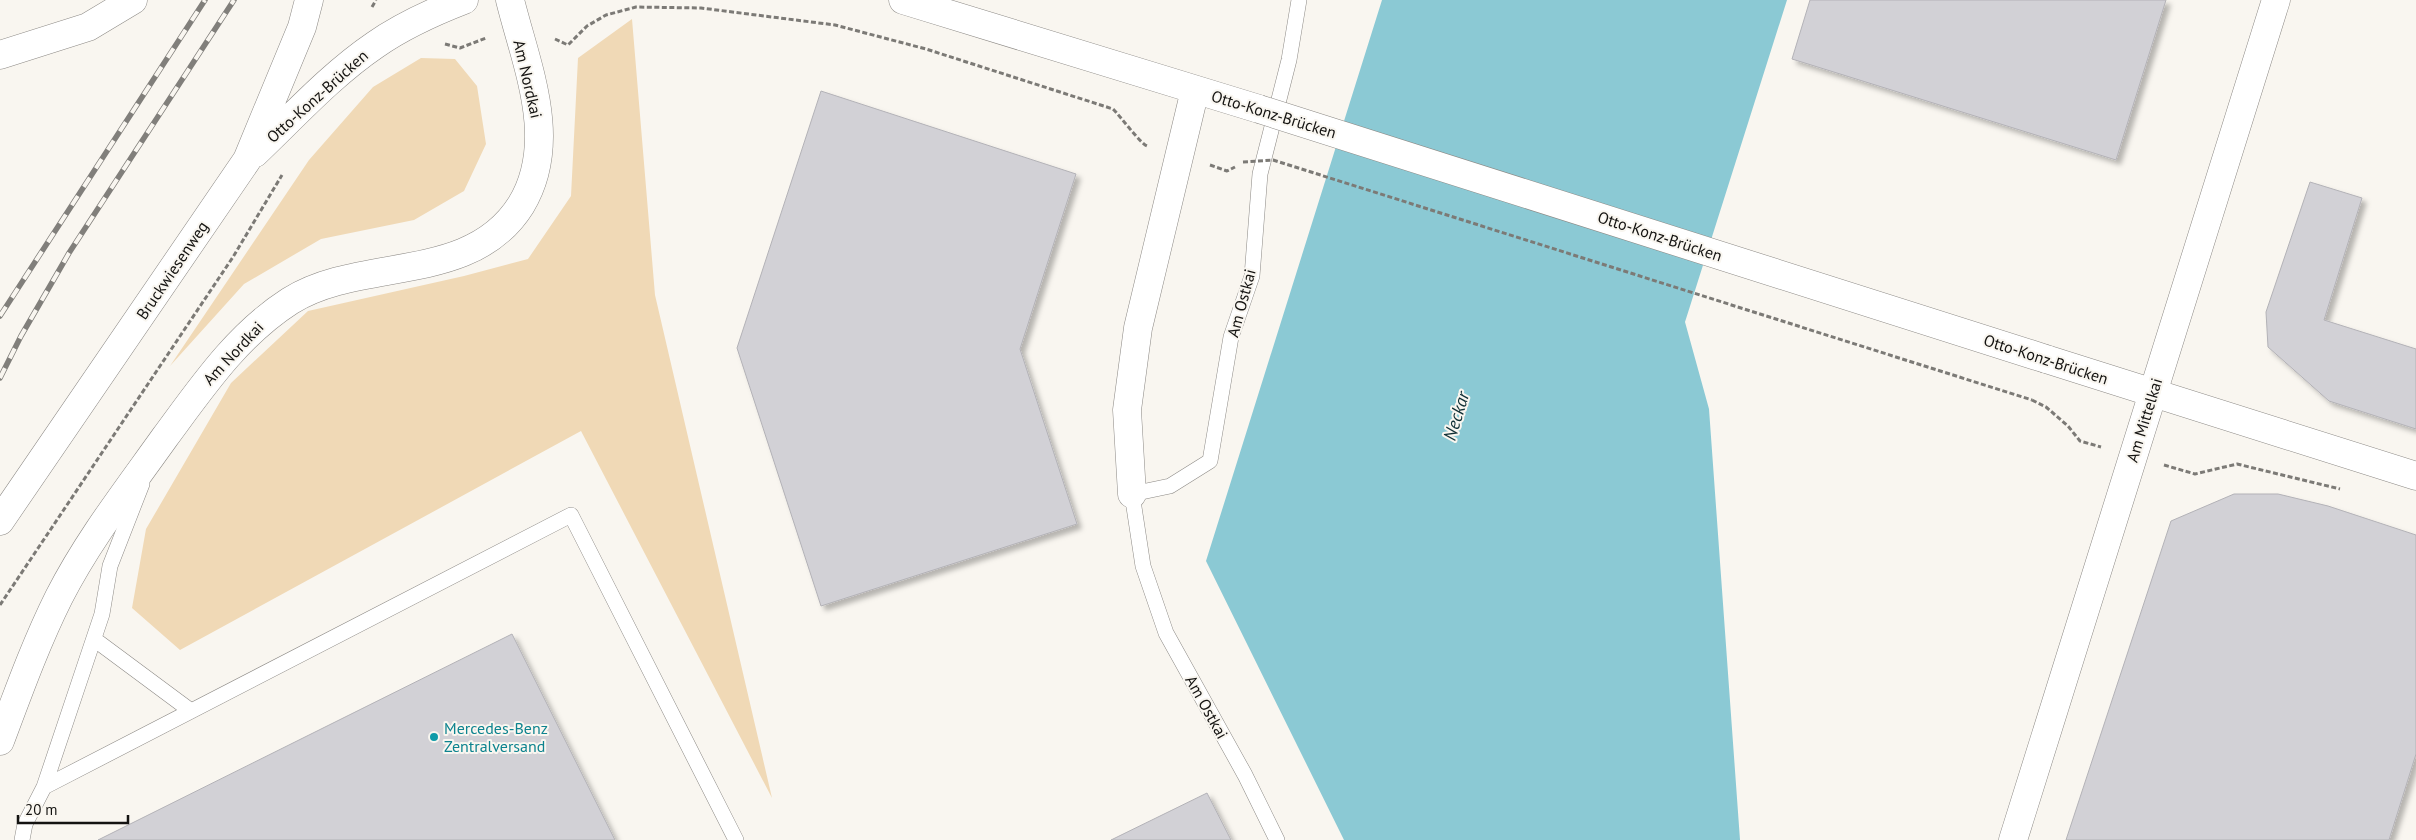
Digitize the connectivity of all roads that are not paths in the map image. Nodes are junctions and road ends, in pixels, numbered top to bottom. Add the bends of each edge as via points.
1 (133, 0) edge
2 (309, 0) edge
3 (409, 0) edge
4 (510, 0) edge
5 (903, 0) edge
6 (1298, 0) edge
7 (2276, 0) edge
8 (453, 4) edge
9 (944, 6) edge
10 (0, 55) edge
11 (1195, 90) junction
12 (247, 160) junction
13 (2153, 393) junction
14 (154, 454) junction
15 (2416, 476) edge
16 (1132, 494) junction
17 (0, 521) edge
18 (94, 639) junction
19 (192, 711) junction
20 (0, 741) edge
21 (44, 787) junction
22 (22, 840) edge
23 (736, 840) edge
24 (1277, 840) edge
25 (2013, 840) edge

1 - 10 main road via 88,27
2 - 12 main road, Bruckwiesenweg via 302,27
3 - 8 main road, Otto-Konz-Brücken
4 - 14 main road, Am Nordkai via 540,135 532,182 508,223 475,248 455,256 330,284 292,300 252,330 226,356
5 - 9 main road, Otto-Konz-Brücken
6 - 16 lane, Am Ostkai via 1289,60 1260,174 1252,276 1231,338 1210,461 1170,486
7 - 13 main road, Am Mittelkai
8 - 12 main road, Otto-Konz-Brücken via 375,44 340,72
9 - 11 main road, Otto-Konz-Brücken
11 - 13 main road, Otto-Konz-Brücken, bridge
11 - 16 main road, Am Ostkai via 1138,328 1127,410
12 - 17 main road, Bruckwiesenweg
13 - 15 main road, Otto-Konz-Brücken
13 - 25 main road, Am Mittelkai
14 - 18 lane via 110,566
14 - 20 main road, Am Nordkai via 97,532 59,596
16 - 24 lane, Am Ostkai via 1143,566 1166,633 1245,775
18 - 19 lane
18 - 21 lane
19 - 21 lane
19 - 23 lane via 571,515
21 - 22 lane via 25,824

